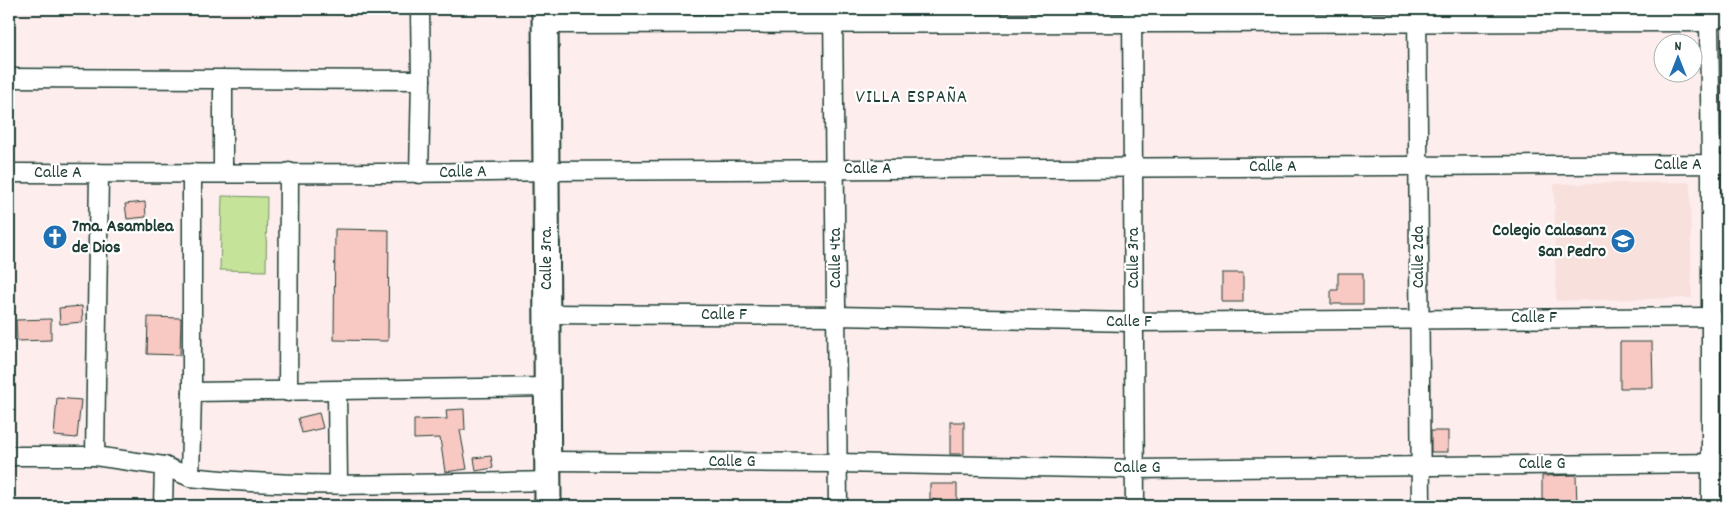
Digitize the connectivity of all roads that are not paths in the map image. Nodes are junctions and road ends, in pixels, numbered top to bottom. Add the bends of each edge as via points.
1 (420, 9) edge
2 (1727, 14) edge
3 (546, 16) edge
4 (833, 16) edge
5 (1132, 16) edge
6 (1417, 16) edge
7 (1709, 22) junction
8 (9, 78) edge
9 (223, 79) junction
10 (421, 80) junction
11 (1719, 164) edge
12 (1420, 166) junction
13 (1133, 168) junction
14 (835, 170) junction
15 (546, 171) junction
16 (223, 172) junction
17 (289, 172) junction
18 (99, 173) junction
19 (192, 173) junction
20 (9, 174) edge
21 (419, 174) junction
22 (547, 314) junction
23 (836, 316) junction
24 (1719, 317) edge
25 (1420, 318) junction
26 (1134, 322) junction
27 (547, 387) junction
28 (337, 391) junction
29 (192, 392) junction
30 (288, 392) junction
31 (9, 456) edge
32 (96, 456) junction
33 (838, 463) junction
34 (1720, 463) edge
35 (1421, 465) junction
36 (164, 466) junction
37 (1134, 469) junction
38 (548, 471) junction
39 (190, 477) junction
40 (338, 484) junction
41 (163, 506) edge
42 (548, 506) edge
43 (838, 506) edge
44 (1135, 506) edge
45 (1421, 506) edge
46 (1711, 506) edge

1 - 10 street
2 - 7 street
3 - 4 street
3 - 15 main road, Calle 3ra.
4 - 5 street
4 - 14 street, Calle 4ta
5 - 6 street
5 - 13 street, Calle 3ra
6 - 7 street
6 - 12 street, Calle 2da
7 - 11 street
8 - 9 street
9 - 10 street
9 - 16 street
10 - 21 street
11 - 12 street, Calle A
11 - 24 street
12 - 13 street, Calle A
12 - 25 street, Calle 2da
13 - 14 street, Calle A
13 - 26 street, Calle 3ra
14 - 15 street, Calle A
14 - 23 street, Calle 4ta
15 - 21 street, Calle A
15 - 22 main road, Calle 3ra.
16 - 17 street, Calle A
16 - 19 street, Calle A
17 - 21 street, Calle A
17 - 30 street
18 - 19 street, Calle A
18 - 20 street, Calle A
18 - 32 street
19 - 29 street
22 - 23 street, Calle F
22 - 27 main road, Calle 3ra.
23 - 26 street, Calle F
23 - 33 street, Calle 4ta
24 - 25 street, Calle F
24 - 34 street
25 - 26 street, Calle F
25 - 35 street, Calle 2da
26 - 37 street, Calle 3ra
27 - 28 street
27 - 38 main road, Calle 3ra.
28 - 30 street
28 - 40 street
29 - 30 street
29 - 39 street
31 - 32 street, Calle G
32 - 36 street, Calle G
33 - 37 street, Calle G
33 - 38 street, Calle G
33 - 43 street, Calle 4ta
34 - 35 street, Calle G
34 - 46 street
35 - 37 street, Calle G
35 - 45 street, Calle 2da
36 - 39 street, Calle G
36 - 41 street
37 - 44 street, Calle 3ra
38 - 40 street, Calle G
38 - 42 main road, Calle 3ra.
39 - 40 street, Calle G

